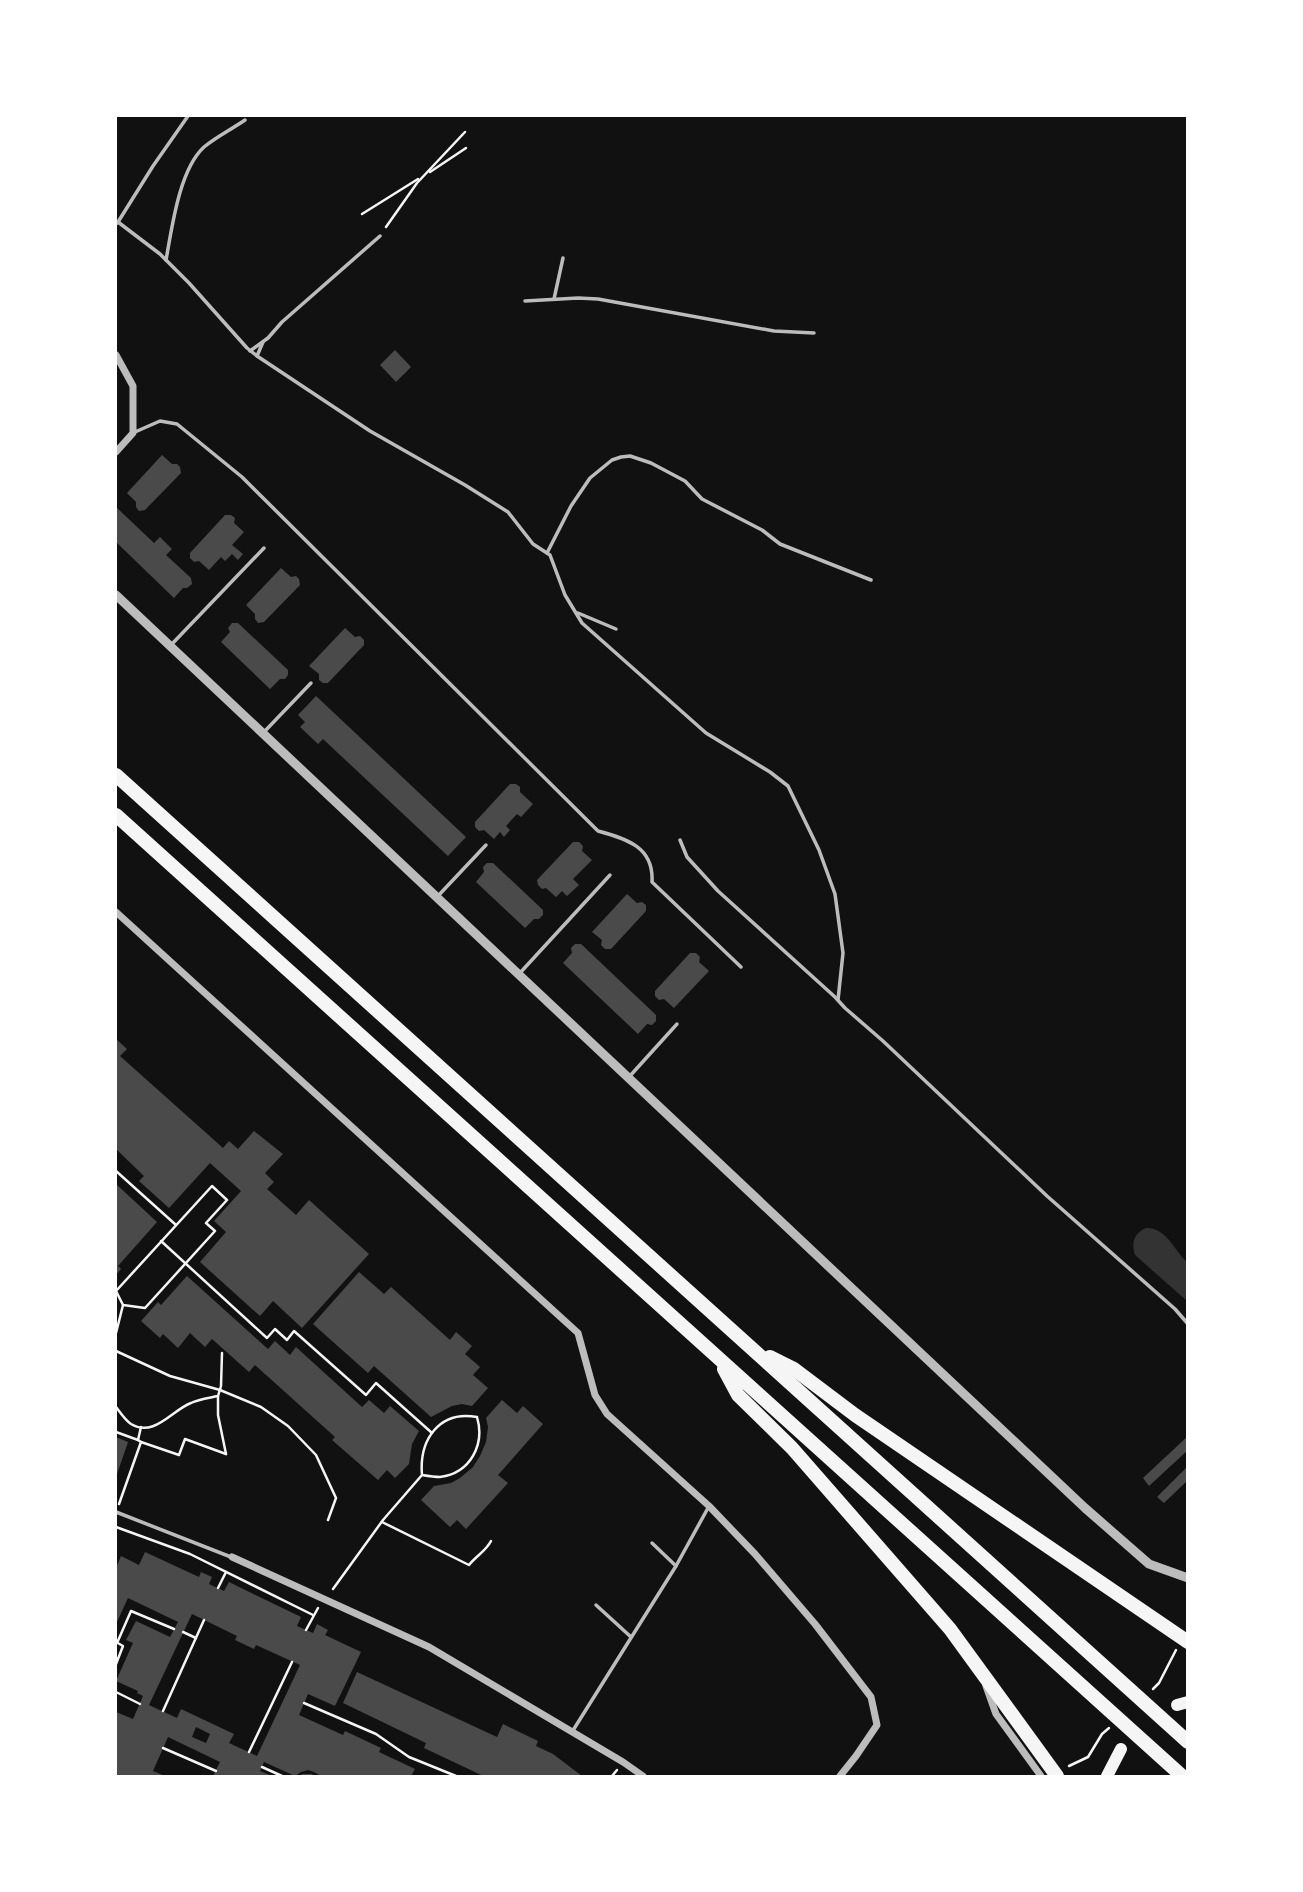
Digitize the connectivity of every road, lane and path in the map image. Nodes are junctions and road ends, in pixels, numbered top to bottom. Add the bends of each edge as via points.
1 (188, 116) edge
2 (245, 120) dead end
3 (465, 132) dead end
4 (467, 148) dead end
5 (424, 175) junction
6 (362, 214) dead end
7 (117, 223) edge
8 (380, 236) joint
9 (563, 258) dead end
10 (166, 260) junction
11 (556, 292) junction
12 (554, 299) junction
13 (561, 299) junction
14 (524, 301) dead end
15 (814, 333) dead end
16 (263, 342) junction
17 (250, 351) junction
18 (116, 355) edge
19 (257, 356) junction
20 (133, 433) junction
21 (116, 452) edge
22 (264, 548) dead end
23 (547, 553) junction
24 (871, 580) dead end
25 (116, 595) edge
26 (576, 612) junction
27 (616, 629) dead end
28 (170, 647) junction
29 (311, 683) dead end
30 (262, 734) junction
31 (116, 775) edge
32 (116, 815) edge
33 (680, 840) dead end
34 (486, 845) dead end
35 (610, 875) dead end
36 (436, 898) junction
37 (116, 912) edge
38 (741, 967) dead end
39 (518, 975) junction
40 (838, 1000) junction
41 (677, 1024) dead end
42 (629, 1077) junction
43 (116, 1171) edge
44 (176, 1225) junction
45 (162, 1241) junction
46 (186, 1263) junction
47 (123, 1305) junction
48 (1188, 1324) edge
49 (116, 1333) edge
50 (753, 1349) junction
51 (116, 1351) edge
52 (222, 1353) dead end
53 (718, 1359) junction
54 (220, 1390) junction
55 (218, 1396) junction
56 (116, 1407) edge
57 (141, 1427) junction
58 (116, 1432) edge
59 (432, 1433) junction
60 (140, 1441) junction
61 (422, 1475) junction
62 (709, 1506) junction
63 (116, 1513) edge
64 (328, 1520) dead end
65 (382, 1522) junction
66 (116, 1527) edge
67 (491, 1541) dead end
68 (652, 1543) dead end
69 (232, 1558) junction
70 (676, 1566) junction
71 (226, 1571) junction
72 (1188, 1578) edge
73 (218, 1588) dead end
74 (325, 1600) junction
75 (596, 1605) dead end
76 (204, 1620) dead end
77 (174, 1629) dead end
78 (306, 1630) dead end
79 (183, 1632) dead end
80 (631, 1637) junction
81 (196, 1638) junction
82 (1188, 1642) edge
83 (116, 1643) edge
84 (292, 1661) dead end
85 (116, 1664) edge
86 (982, 1672) junction
87 (116, 1692) edge
88 (304, 1703) dead end
89 (140, 1704) dead end
90 (163, 1711) dead end
91 (572, 1732) junction
92 (1188, 1742) edge
93 (163, 1748) dead end
94 (1121, 1749) dead end
95 (249, 1752) dead end
96 (262, 1767) dead end
97 (216, 1771) dead end
98 (282, 1776) edge
99 (302, 1776) edge
100 (312, 1776) edge
101 (456, 1776) edge
102 (643, 1776) edge
103 (840, 1776) edge
104 (1041, 1776) edge
105 (1057, 1776) edge
106 (1107, 1776) edge
107 (1182, 1776) edge

1 - 7 lane
2 - 10 lane via 203,148 193,163 180,190
3 - 5 path
4 - 5 path
5 - 6 path
5 - 8 path
7 - 10 lane
8 - 16 lane
9 - 11 lane
10 - 17 lane
11 - 12 lane
11 - 13 lane
12 - 13 lane
12 - 14 lane
13 - 15 lane via 598,299 774,331
16 - 17 lane
16 - 19 lane
17 - 19 lane
18 - 20 street via 133,386
19 - 23 lane via 370,431 508,512 533,544
20 - 21 street
20 - 38 lane via 160,421 177,424 242,477 598,831 641,848 652,869 652,882
22 - 28 lane
23 - 24 lane via 590,478 612,460 630,456 685,481 702,499 780,544
23 - 26 lane
25 - 28 street
26 - 27 lane
26 - 40 lane via 582,623 706,733 788,786 835,894 843,953
28 - 30 street
29 - 30 lane
30 - 36 street
31 - 50 highway
32 - 53 highway
33 - 40 lane via 687,857 718,891
34 - 36 lane
35 - 39 lane
36 - 39 street
37 - 62 street via 578,1332 594,1395 607,1414
39 - 42 street
40 - 48 lane
41 - 42 lane
42 - 72 street via 1085,1508 1149,1564
43 - 44 path
44 - 45 path
44 - 46 path via 212,1186 228,1200 206,1223 215,1231
45 - 46 path
45 - 47 path via 116,1291
46 - 47 path via 145,1308
46 - 59 path via 267,1338 275,1329 287,1340 294,1331 366,1395 376,1383
47 - 49 path
50 - 82 highway via 794,1369
50 - 92 highway
51 - 54 path via 170,1376
52 - 54 path
53 - 86 highway via 738,1395 792,1448
53 - 107 highway
54 - 55 path
54 - 64 path via 261,1407 316,1455 336,1498
55 - 57 path via 189,1403 156,1425
55 - 60 path via 226,1454 185,1439 179,1455
56 - 57 path via 129,1423
57 - 60 path
58 - 60 path
59 - 61 path via 424,1447
59 - 61 path via 445,1420 463,1414 477,1417 481,1430 471,1459 458,1472
60 - 63 path
61 - 65 path
62 - 70 lane
62 - 103 street via 815,1624 871,1697 877,1725
63 - 69 lane
65 - 67 path via 469,1565
65 - 74 path
66 - 71 path
68 - 70 lane
69 - 71 path
69 - 74 street
70 - 80 lane
71 - 73 path
71 - 78 path via 313,1615
74 - 91 street via 429,1647
75 - 80 lane
76 - 81 path
77 - 83 path via 131,1611
79 - 81 path
80 - 91 lane
81 - 90 path
83 - 85 path via 124,1646
84 - 95 path
86 - 104 street via 996,1714
86 - 105 highway
87 - 89 path
88 - 101 path
91 - 102 street
93 - 97 path
94 - 106 main road
96 - 98 path
99 - 100 path

